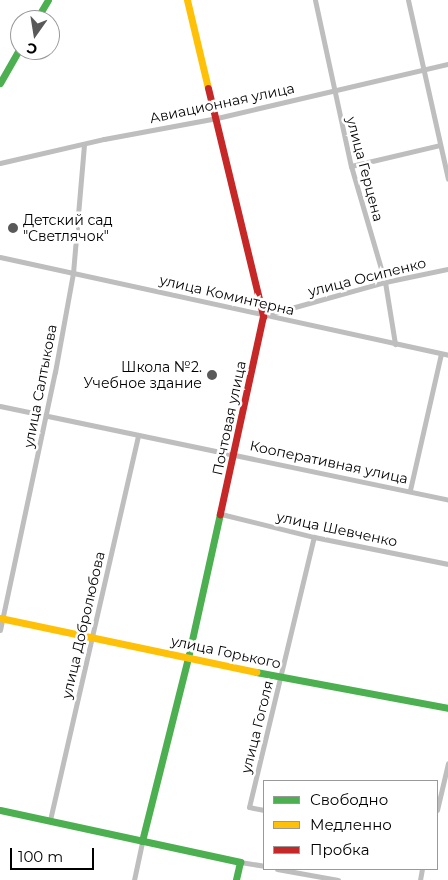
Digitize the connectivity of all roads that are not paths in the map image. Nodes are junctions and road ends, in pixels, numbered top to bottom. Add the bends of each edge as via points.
1 (187, 0) edge
2 (315, 0) edge
3 (408, 0) edge
4 (13, 60) edge
5 (448, 64) edge
6 (425, 69) junction
7 (0, 82) edge
8 (334, 90) junction
9 (217, 118) junction
10 (84, 144) junction
11 (440, 145) junction
12 (0, 163) edge
13 (351, 166) junction
14 (448, 179) edge
15 (0, 257) edge
16 (448, 269) edge
17 (73, 273) junction
18 (385, 282) junction
19 (263, 316) junction
20 (395, 344) junction
21 (441, 354) junction
22 (448, 355) edge
23 (0, 406) edge
24 (46, 415) junction
25 (138, 435) junction
26 (234, 454) junction
27 (410, 490) junction
28 (448, 500) edge
29 (221, 514) junction
30 (314, 537) junction
31 (448, 564) edge
32 (1, 618) edge
33 (0, 630) edge
34 (92, 636) junction
35 (188, 658) junction
36 (281, 677) junction
37 (448, 708) edge
38 (448, 763) edge
39 (438, 806) edge
40 (0, 810) edge
41 (263, 810) edge
42 (50, 820) junction
43 (142, 841) junction
44 (240, 862) junction
45 (263, 866) edge
46 (283, 870) edge
47 (134, 880) edge
48 (236, 880) edge
49 (338, 880) edge

1 - 9 street, Почтовая улица
2 - 8 street, улица Герцена
3 - 6 street
4 - 7 street
5 - 6 street, Авиационная улица
6 - 8 street, Авиационная улица
6 - 11 street
8 - 9 street, Авиационная улица
8 - 13 street, улица Герцена
9 - 10 street, Авиационная улица
9 - 19 street, Почтовая улица
10 - 12 street, Авиационная улица
10 - 17 street, улица Салтыкова
11 - 13 street
11 - 14 street
13 - 18 street, улица Герцена
15 - 17 street, улица Коминтерна
16 - 18 street, улица Осипенко
17 - 19 street, улица Коминтерна
17 - 24 street, улица Салтыкова
18 - 19 street, улица Осипенко
18 - 20 street, улица Герцена
19 - 20 street, улица Коминтерна
19 - 26 street, Почтовая улица
20 - 21 street, улица Коминтерна
21 - 22 street, улица Коминтерна
21 - 27 street
23 - 24 street, Кооперативная улица
24 - 25 street, Кооперативная улица
24 - 32 street, улица Салтыкова
25 - 26 street, Кооперативная улица
25 - 34 street, улица Добролюбова
26 - 27 street, Кооперативная улица
26 - 29 street, Почтовая улица
27 - 28 street, Кооперативная улица
29 - 30 street, улица Шевченко
29 - 35 street, Почтовая улица
30 - 31 street, улица Шевченко
30 - 36 street, улица Гоголя
32 - 33 street, улица Салтыкова
32 - 34 street, улица Горького
34 - 35 street, улица Горького
34 - 42 street, улица Добролюбова
35 - 36 street, улица Горького
35 - 43 street, Почтовая улица
36 - 37 street, улица Горького
36 - 41 street, улица Гоголя via 249,807
38 - 39 street
40 - 42 street
42 - 43 street
43 - 44 street
43 - 47 street
44 - 45 street
44 - 48 street
46 - 49 street

